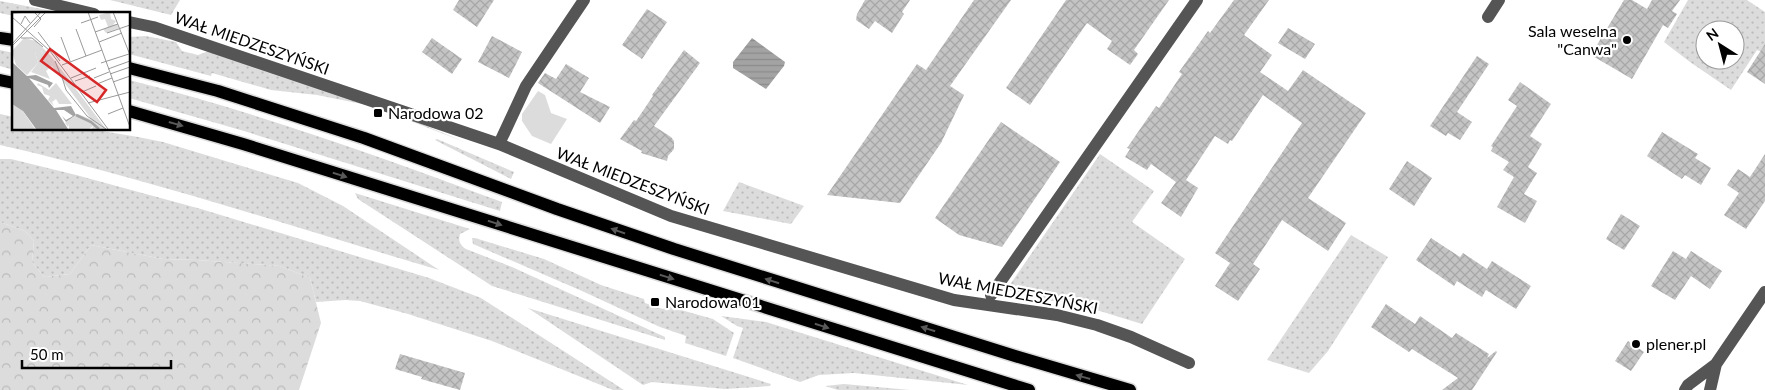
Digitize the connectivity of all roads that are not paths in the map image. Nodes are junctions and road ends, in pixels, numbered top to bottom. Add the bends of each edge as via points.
1 (35, 0) edge
2 (584, 0) edge
3 (1197, 0) edge
4 (1499, 0) edge
5 (86, 12) edge
6 (1488, 17) dead end
7 (130, 22) edge
8 (130, 68) edge
9 (130, 111) edge
10 (499, 144) junction
11 (1765, 292) edge
12 (991, 295) dead end
13 (1189, 363) dead end
14 (1716, 364) junction
15 (1029, 390) edge
16 (1130, 390) edge
17 (1685, 390) edge
18 (1710, 390) edge

1 - 5 street
2 - 10 street via 526,86
3 - 12 street
4 - 6 street
7 - 10 street, WAŁ MIEDZESZYŃSKI
16 -> 8 main road via 635,237 364,138 218,91
9 -> 15 main road
10 - 13 street, WAŁ MIEDZESZYŃSKI via 671,216 954,300 1097,324
11 - 14 street
14 - 17 street
14 - 18 street

